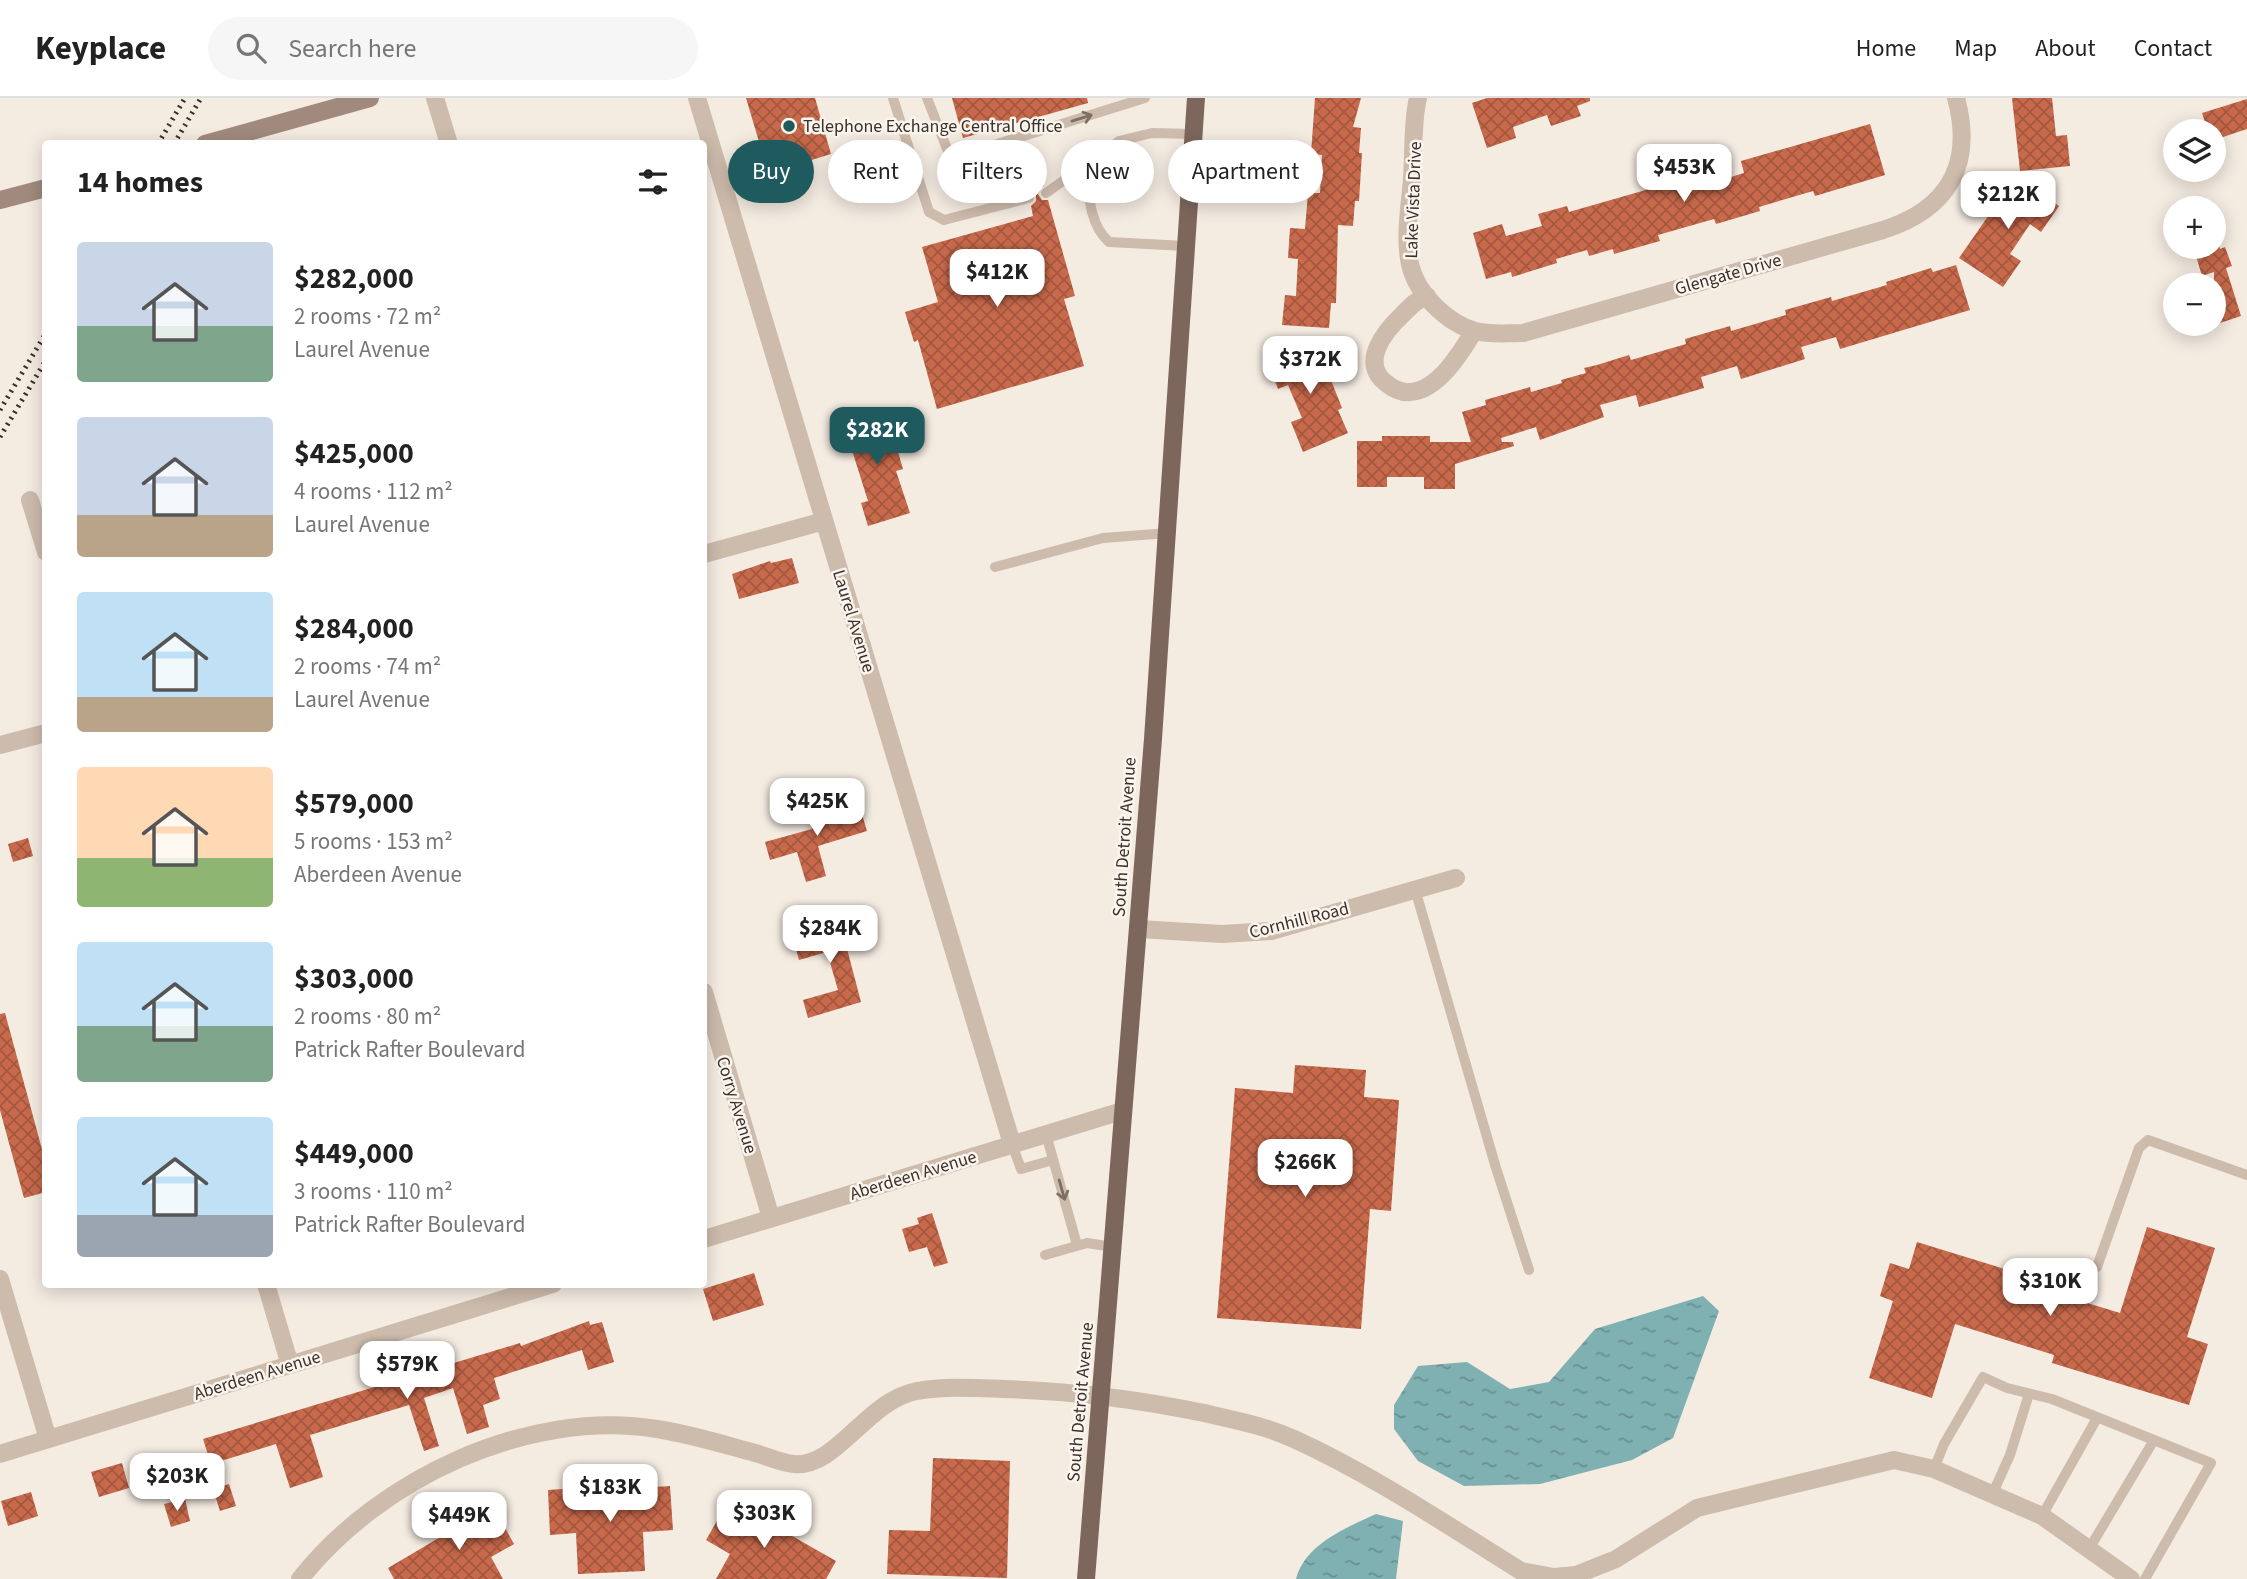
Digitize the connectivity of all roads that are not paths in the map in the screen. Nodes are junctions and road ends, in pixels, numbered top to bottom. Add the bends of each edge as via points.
1 (369, 98) edge
2 (435, 98) edge
3 (696, 98) edge
4 (892, 98) edge
5 (927, 98) edge
6 (1146, 98) edge
7 (1195, 98) edge
8 (1419, 98) edge
9 (1956, 98) edge
10 (1108, 104) edge
11 (1193, 134) junction
12 (219, 140) edge
13 (448, 140) edge
14 (1122, 140) edge
15 (42, 189) edge
16 (0, 201) edge
17 (1009, 203) edge
18 (1092, 203) edge
19 (1185, 246) junction
20 (1427, 296) junction
21 (1475, 331) junction
22 (1496, 334) joint
23 (30, 500) dead end
24 (824, 522) junction
25 (1168, 533) junction
26 (42, 539) edge
27 (707, 553) edge
28 (995, 568) dead end
29 (42, 734) edge
30 (0, 745) edge
31 (1457, 878) dead end
32 (1415, 889) junction
33 (1138, 929) junction
34 (707, 1002) edge
35 (1122, 1111) junction
36 (1046, 1134) junction
37 (1012, 1144) junction
38 (1053, 1160) junction
39 (2247, 1175) edge
40 (771, 1218) junction
41 (707, 1237) edge
42 (1077, 1245) junction
43 (1113, 1247) junction
44 (1045, 1255) dead end
45 (2097, 1268) dead end
46 (1529, 1270) dead end
47 (0, 1279) edge
48 (267, 1288) edge
49 (529, 1288) edge
50 (290, 1365) junction
51 (2029, 1394) junction
52 (1103, 1395) junction
53 (2097, 1418) junction
54 (48, 1439) junction
55 (2154, 1440) junction
56 (0, 1454) edge
57 (1934, 1469) junction
58 (1992, 1495) junction
59 (2042, 1516) junction
60 (2089, 1549) junction
61 (1577, 1577) edge
62 (300, 1579) edge
63 (1086, 1579) edge
64 (2131, 1579) edge
65 (2145, 1579) edge

1 - 12 main road
2 - 13 street
3 - 24 street, Laurel Avenue
4 - 17 lane via 929,212 944,220
5 -> 10 lane via 947,149 962,155
6 - 10 lane
7 - 11 main road, South Detroit Avenue
8 - 20 street, Lake Vista Drive via 1408,248 1415,280
9 - 22 street, Glengate Drive via 1963,125 1960,164 1949,187 1918,216 1524,333
11 - 14 lane via 1138,135
11 - 19 main road, South Detroit Avenue
15 - 16 main road
18 - 19 lane via 1094,220 1110,242
19 - 25 main road, South Detroit Avenue
20 - 21 street, Lake Vista Drive via 1457,323
20 - 21 street via 1382,335 1375,365 1382,381 1410,392 1426,386 1454,360
21 - 22 street, Lake Vista Drive
23 - 26 street
24 - 27 street
24 - 37 street, Laurel Avenue
25 - 28 lane via 1103,538
25 - 33 main road, South Detroit Avenue
29 - 30 street
31 - 32 street, Cornhill Road
32 - 33 street, Cornhill Road via 1271,931 1222,934
32 - 46 lane
33 - 35 main road, South Detroit Avenue
34 - 40 street, Corry Avenue
35 - 36 street, Aberdeen Avenue
35 - 43 main road, South Detroit Avenue
36 - 37 street, Aberdeen Avenue
36 - 38 lane
37 - 38 lane via 1021,1170
37 - 40 street, Aberdeen Avenue
38 -> 42 lane
39 - 45 lane via 2148,1140 2138,1148
40 - 41 street, Aberdeen Avenue
42 - 43 lane
42 - 44 lane
43 - 52 main road, South Detroit Avenue
47 - 54 street
48 - 50 street
49 - 50 street, Aberdeen Avenue
50 - 54 street, Aberdeen Avenue
51 - 53 lane
51 - 57 lane via 1983,1377
51 - 58 lane
52 - 61 street via 1272,1430 1375,1482 1521,1571
52 - 62 street via 945,1388 914,1391 893,1398 817,1461 794,1464 655,1428 554,1431 477,1453 386,1500 358,1519
52 - 63 main road, South Detroit Avenue
53 - 55 lane
53 - 59 lane
54 - 56 street, Aberdeen Avenue
55 - 60 lane
55 - 65 lane via 2211,1463
57 - 58 street
57 - 61 street via 1894,1460 1697,1508
58 - 59 street
59 - 60 street
60 - 64 street

